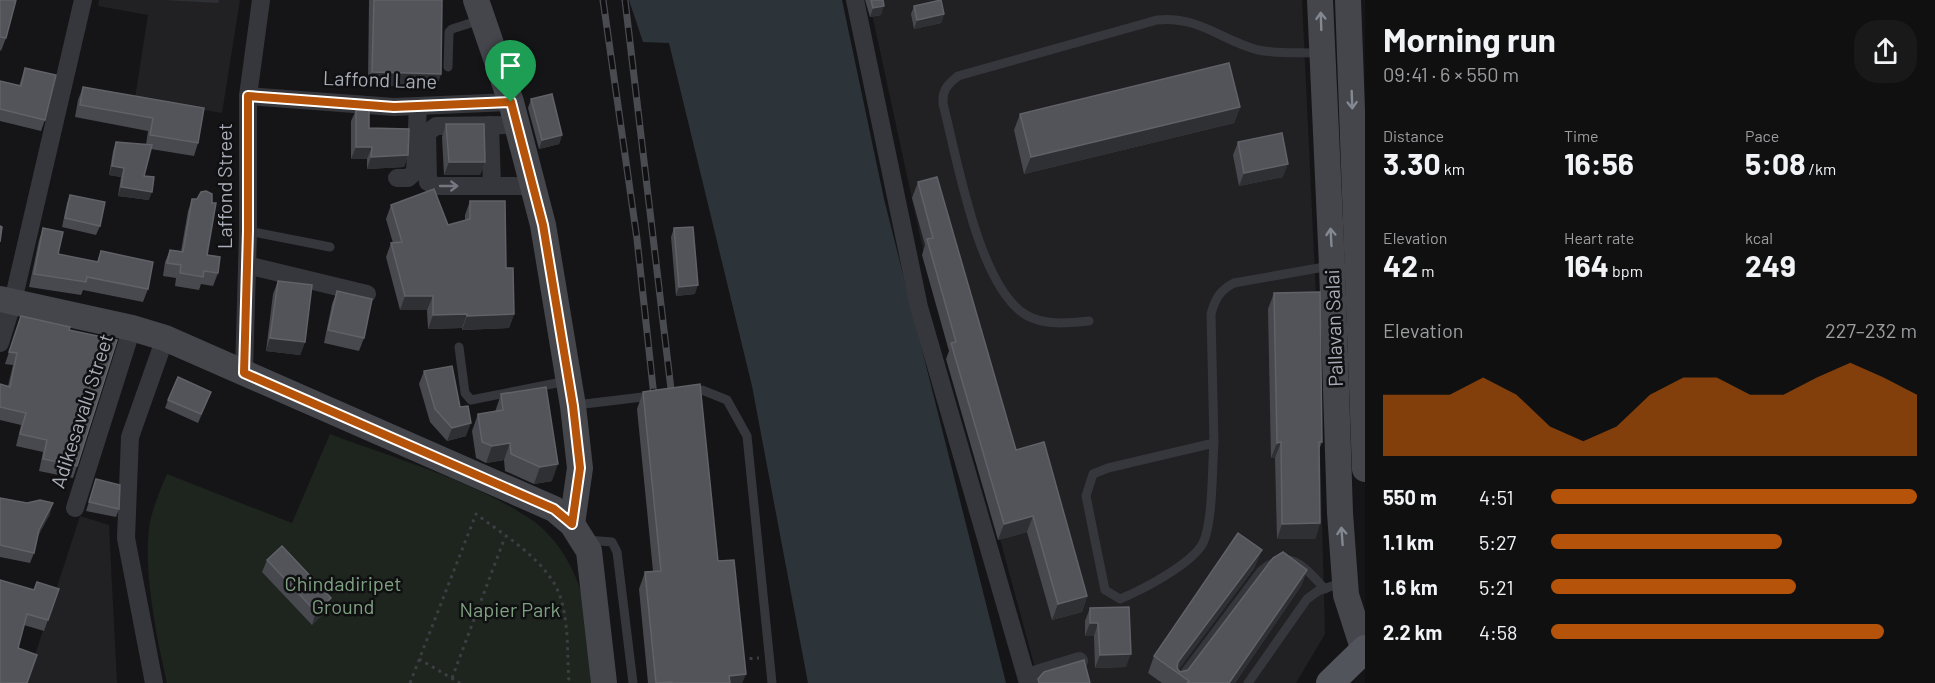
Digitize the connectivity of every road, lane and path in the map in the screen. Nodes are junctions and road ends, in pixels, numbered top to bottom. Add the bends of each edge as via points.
1 (82, 0) edge
2 (261, 0) edge
3 (855, 0) edge
4 (1320, 0) edge
5 (1348, 0) edge
6 (479, 9) edge
7 (1322, 53) junction
8 (448, 67) dead end
9 (248, 96) junction
10 (418, 106) junction
11 (514, 113) junction
12 (490, 125) junction
13 (397, 178) dead end
14 (492, 186) junction
15 (533, 186) junction
16 (248, 231) junction
17 (330, 247) dead end
18 (247, 265) junction
19 (1332, 266) junction
20 (367, 294) dead end
21 (6, 300) edge
22 (1089, 321) dead end
23 (132, 328) junction
24 (165, 338) junction
25 (0, 343) edge
26 (459, 346) dead end
27 (244, 373) junction
28 (569, 380) junction
29 (678, 393) edge
30 (667, 394) edge
31 (573, 406) junction
32 (1214, 443) junction
33 (1365, 469) edge
34 (75, 508) dead end
35 (506, 536) junction
36 (581, 538) junction
37 (1335, 585) junction
38 (1364, 651) edge
39 (770, 657) junction
40 (419, 659) junction
41 (736, 659) edge
42 (1079, 661) edge
43 (452, 678) junction
44 (1028, 680) edge
45 (154, 683) edge
46 (410, 683) edge
47 (460, 683) edge
48 (569, 683) edge
49 (604, 683) edge
50 (633, 683) edge
51 (772, 683) edge
52 (1177, 683) edge
53 (1248, 683) edge
54 (1330, 683) edge

1 - 21 street
2 - 9 street, Laffond Street
3 - 44 street via 919,308
7 -> 4 main road, Pallavan Salai
5 -> 33 main road, Pallavan Salai
6 - 8 lane via 449,32
6 - 11 main road
19 -> 7 main road, Pallavan Salai
7 - 22 lane via 1259,50 1196,22 1177,18 1157,20 958,76 947,85 943,104 973,221 996,280 1026,315 1042,321
9 - 10 street, Laffond Lane
9 - 16 street, Laffond Street
10 - 11 street, Laffond Lane
10 - 13 street via 416,172 408,178
11 - 12 street
11 - 15 main road
12 - 14 street
12 -> 14 street via 430,128 428,182 436,186
14 - 15 street
15 - 28 main road
16 - 17 lane
16 - 18 street, Laffond Street
18 - 20 street
18 - 27 street, Laffond Street
19 - 32 lane via 1234,283 1215,299 1211,314
37 -> 19 main road, Pallavan Salai via 1340,513
21 - 23 main road
21 - 25 street
23 - 24 main road
23 - 34 street, Adikesavalu Street
24 - 27 main road
24 - 45 street via 130,437 126,538
26 - 28 lane via 465,393 471,400
27 - 36 main road via 554,509
28 - 31 main road
29 - 39 lane via 702,390 727,400 747,436
30 - 31 lane
31 - 36 main road via 580,468
32 - 32 lane via 1093,474 1086,496 1105,590 1112,597 1120,599 1132,594 1198,551 1208,531
35 - 40 path via 476,514
35 - 43 path
35 - 48 path via 555,584 561,599
36 - 49 main road
36 - 50 lane via 612,542 617,552
37 - 38 main road, Pallavan Salai via 1346,595
37 - 52 lane via 1295,561 1270,563
37 - 53 lane via 1307,599
38 - 54 main road
39 - 41 path
39 - 51 lane
40 - 43 path
40 - 46 path
42 - 44 street
43 - 47 path

